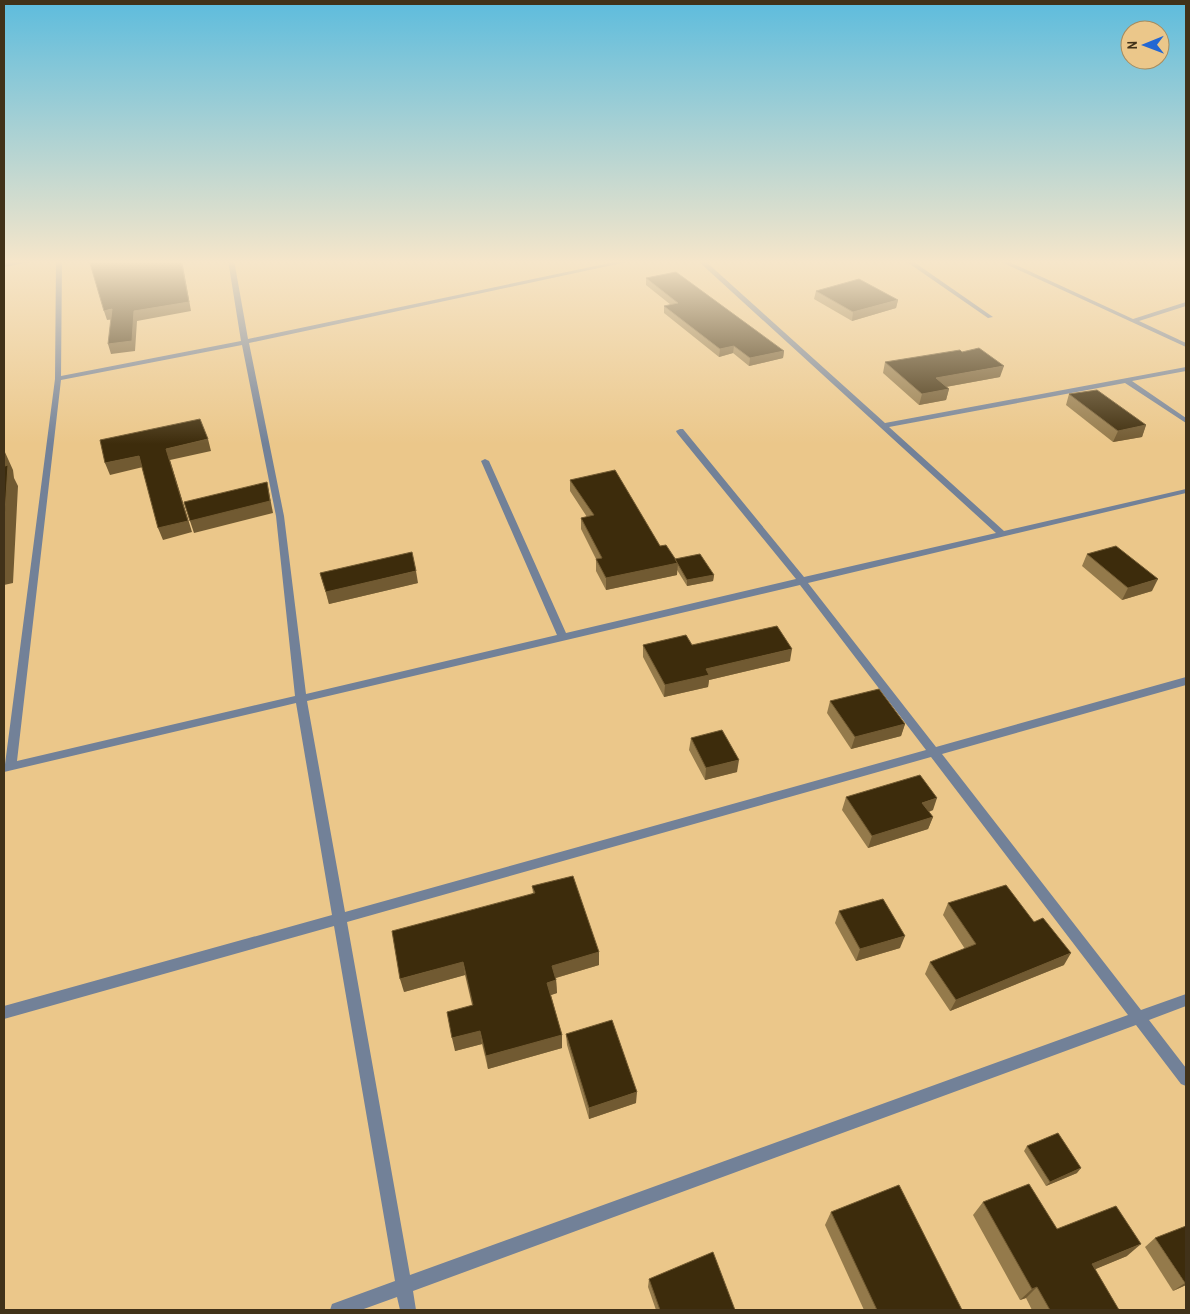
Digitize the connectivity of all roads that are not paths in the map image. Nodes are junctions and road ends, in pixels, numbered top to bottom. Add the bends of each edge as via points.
1 (58, 321) edge
2 (241, 321) edge
3 (343, 321) edge
4 (768, 321) edge
5 (1135, 321) edge
6 (245, 342) junction
7 (1186, 345) edge
8 (1186, 369) edge
9 (58, 379) junction
10 (1126, 380) junction
11 (1186, 421) edge
12 (883, 426) junction
13 (680, 431) dead end
14 (485, 461) dead end
15 (1186, 491) edge
16 (1002, 534) junction
17 (802, 581) junction
18 (563, 637) junction
19 (1186, 681) edge
20 (301, 699) junction
21 (934, 752) junction
22 (8, 767) edge
23 (339, 919) junction
24 (1186, 1000) edge
25 (4, 1013) edge
26 (1139, 1017) junction
27 (1186, 1079) edge
28 (404, 1285) junction
29 (338, 1310) edge
30 (408, 1310) edge

1 - 9 street
2 - 6 street
3 - 6 street
4 - 12 street
5 - 7 street
6 - 9 street
6 - 20 street via 280,516
8 - 10 street
9 - 22 street
10 - 11 street
10 - 12 street
12 - 16 street
13 - 17 street
14 - 18 street
15 - 16 street
16 - 17 street
17 - 18 street
17 - 21 street
18 - 20 street
19 - 21 street
20 - 22 street
20 - 23 street
21 - 23 street
21 - 26 street
23 - 25 street
23 - 28 street
24 - 26 street
26 - 27 street
26 - 28 street
28 - 29 street
28 - 30 street

